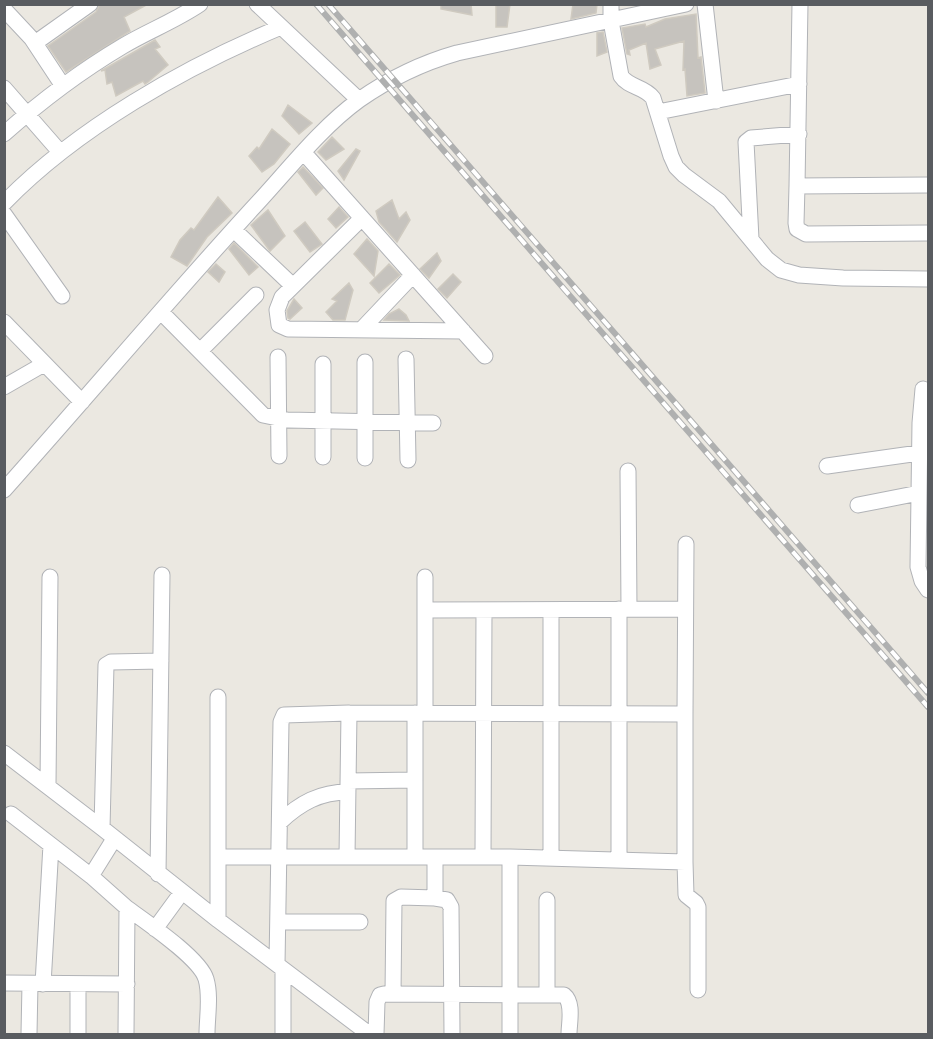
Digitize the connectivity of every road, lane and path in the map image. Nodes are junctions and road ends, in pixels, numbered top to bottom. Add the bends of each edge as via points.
1 (90, 4) edge
2 (200, 4) edge
3 (257, 4) edge
4 (611, 4) edge
5 (705, 4) edge
6 (800, 4) edge
7 (678, 5) edge
8 (4, 9) edge
9 (611, 21) junction
10 (281, 27) junction
11 (35, 43) junction
12 (799, 84) junction
13 (63, 86) junction
14 (4, 88) edge
15 (359, 100) junction
16 (716, 101) junction
17 (658, 112) junction
18 (27, 113) junction
19 (4, 134) edge
20 (798, 134) junction
21 (60, 153) junction
22 (304, 153) junction
23 (928, 185) edge
24 (796, 186) junction
25 (4, 203) edge
26 (4, 214) edge
27 (362, 218) junction
28 (234, 230) junction
29 (928, 233) edge
30 (751, 239) junction
31 (413, 275) junction
32 (928, 279) edge
33 (293, 286) junction
34 (256, 295) dead end
35 (62, 296) dead end
36 (161, 312) junction
37 (4, 322) edge
38 (361, 330) junction
39 (463, 331) junction
40 (200, 351) junction
41 (485, 356) dead end
42 (278, 357) dead end
43 (406, 359) dead end
44 (365, 362) dead end
45 (44, 364) junction
46 (323, 364) dead end
47 (4, 387) edge
48 (923, 389) dead end
49 (82, 402) junction
50 (279, 419) junction
51 (323, 421) junction
52 (365, 422) junction
53 (408, 423) junction
54 (433, 423) dead end
55 (919, 453) junction
56 (279, 456) dead end
57 (323, 457) dead end
58 (365, 458) dead end
59 (408, 460) dead end
60 (827, 466) dead end
61 (628, 471) dead end
62 (4, 490) edge
63 (919, 493) junction
64 (858, 504) dead end
65 (924, 511) edge
66 (686, 544) dead end
67 (162, 575) dead end
68 (50, 577) dead end
69 (424, 577) dead end
70 (928, 590) edge
71 (624, 609) junction
72 (686, 609) junction
73 (424, 610) junction
74 (484, 610) junction
75 (551, 610) junction
76 (161, 661) junction
77 (218, 697) dead end
78 (349, 713) junction
79 (420, 713) junction
80 (484, 713) junction
81 (552, 713) junction
82 (619, 713) junction
83 (685, 714) junction
84 (4, 753) edge
85 (415, 780) junction
86 (48, 785) junction
87 (348, 786) junction
88 (11, 814) dead end
89 (280, 822) junction
90 (102, 828) junction
91 (114, 839) junction
92 (51, 845) junction
93 (218, 857) junction
94 (280, 857) junction
95 (347, 857) junction
96 (415, 857) junction
97 (435, 857) junction
98 (483, 857) junction
99 (510, 857) junction
100 (551, 858) junction
101 (619, 860) junction
102 (685, 862) junction
103 (158, 874) junction
104 (91, 876) junction
105 (182, 892) junction
106 (435, 898) junction
107 (547, 900) dead end
108 (127, 908) junction
109 (218, 920) junction
110 (278, 922) junction
111 (360, 922) dead end
112 (155, 929) junction
113 (280, 967) junction
114 (4, 983) edge
115 (37, 984) junction
116 (78, 984) junction
117 (126, 984) junction
118 (698, 990) dead end
119 (393, 994) junction
120 (452, 994) junction
121 (510, 994) junction
122 (547, 994) junction
123 (29, 1035) edge
124 (78, 1035) edge
125 (126, 1035) edge
126 (207, 1035) edge
127 (283, 1035) edge
128 (369, 1035) edge
129 (376, 1035) edge
130 (452, 1035) edge
131 (510, 1035) edge
132 (569, 1035) edge

1 - 11 street
2 - 13 street via 125,45
3 - 10 street
4 - 9 street
5 - 16 street
6 - 12 street
7 - 9 street
8 - 11 street
9 - 15 street via 428,62
9 - 17 street via 621,76 648,92
10 - 15 street
10 - 21 street via 189,70
11 - 13 street
12 - 16 street
12 - 20 street
13 - 18 street
14 - 18 street
15 - 22 street
16 - 17 street
17 - 30 street via 676,167 719,201
18 - 19 street
18 - 21 street
20 - 24 street
20 - 30 street via 751,138 746,142
21 - 25 street
22 - 27 street
22 - 28 street
23 - 24 street
24 - 29 street via 796,229 800,232
26 - 35 street
27 - 31 street
27 - 33 street
28 - 33 street
28 - 36 street
30 - 32 street via 781,270 799,275
31 - 38 street
31 - 39 street
33 - 38 street via 277,310 283,327
34 - 40 street
36 - 40 street
36 - 49 street
37 - 45 street
38 - 39 street
39 - 41 street
40 - 50 street via 254,408
42 - 50 street
43 - 53 street
44 - 52 street
45 - 47 street
45 - 49 street
46 - 51 street
48 - 55 street
49 - 62 street
50 - 51 street
50 - 56 street
51 - 52 street
51 - 57 street
52 - 53 street
52 - 58 street
53 - 54 street
53 - 59 street
55 - 60 street
55 - 63 street
61 - 71 street
63 - 64 street
63 - 65 street
65 - 70 street via 918,567
66 - 72 street
67 - 76 street
68 - 86 street
69 - 73 street
71 - 72 street
71 - 75 street
71 - 82 street
72 - 83 street
73 - 74 street
73 - 79 street
74 - 75 street
74 - 80 street
75 - 81 street
76 - 90 street via 106,665
76 - 103 street
77 - 93 street
78 - 79 street
78 - 87 street
78 - 89 street via 288,714 282,718
79 - 80 street
79 - 85 street
80 - 81 street
80 - 98 street
81 - 82 street
81 - 100 street
82 - 83 street
82 - 101 street
83 - 102 street
84 - 86 street
85 - 87 street
85 - 96 street
86 - 90 street
87 - 89 street via 306,801
87 - 95 street
88 - 92 street
89 - 94 street
90 - 91 street
91 - 103 street
91 - 104 street
92 - 104 street
92 - 115 street
93 - 94 street
93 - 109 street
94 - 95 street
94 - 110 street
95 - 96 street
96 - 97 street
97 - 98 street
97 - 106 street
98 - 99 street
99 - 100 street
99 - 121 street
100 - 101 street
101 - 102 street
102 - 118 street via 686,895 698,907
103 - 105 street
104 - 108 street
105 - 109 street
105 - 112 street
106 - 119 street via 401,897 394,901
106 - 120 street via 447,900 451,907
107 - 122 street
108 - 112 street
108 - 117 street
109 - 113 street
110 - 111 street
110 - 113 street
112 - 126 street via 198,964 206,977
113 - 127 street
113 - 128 street
114 - 115 street
115 - 116 street
115 - 123 street
116 - 117 street
116 - 124 street
117 - 125 street
119 - 120 street
119 - 129 street via 378,998
120 - 121 street
120 - 130 street
121 - 122 street
121 - 131 street
122 - 132 street via 568,998

